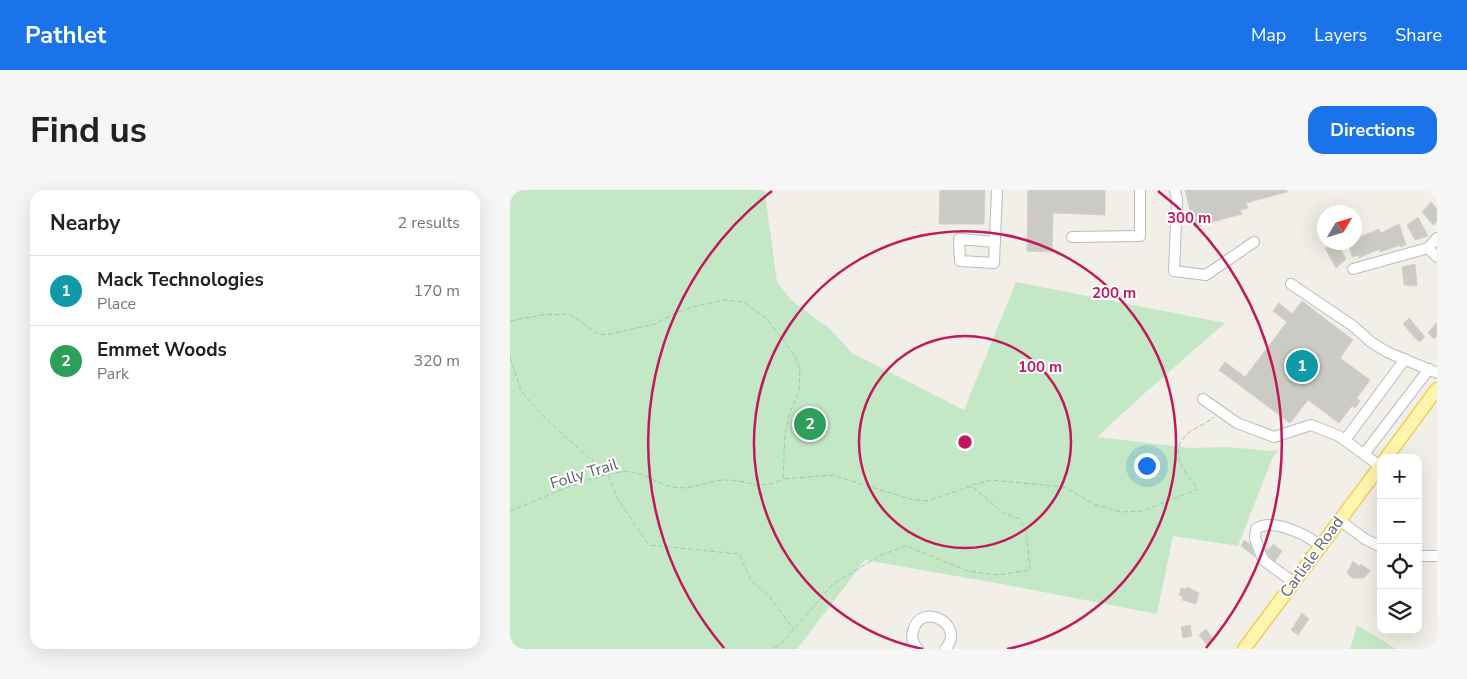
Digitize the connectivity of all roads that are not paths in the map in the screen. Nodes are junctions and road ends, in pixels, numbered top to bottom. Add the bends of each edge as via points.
1 (997, 190) edge
2 (1140, 190) edge
3 (1175, 190) edge
4 (1072, 237) dead end
5 (1437, 238) edge
6 (995, 242) dead end
7 (1254, 242) dead end
8 (1428, 248) junction
9 (1437, 257) edge
10 (1353, 269) dead end
11 (1291, 284) dead end
12 (1405, 359) junction
13 (1433, 371) edge
14 (1437, 389) edge
15 (1203, 399) dead end
16 (1433, 404) edge
17 (1345, 440) junction
18 (1364, 454) junction
19 (1389, 454) edge
20 (1377, 463) edge
21 (1377, 471) edge
22 (1339, 520) junction
23 (1377, 544) edge
24 (1320, 545) junction
25 (1422, 556) edge
26 (1437, 556) edge
27 (1293, 582) junction
28 (918, 649) edge
29 (947, 649) edge
30 (1244, 649) edge

1 - 6 street
2 - 4 street via 1140,236
3 - 7 street via 1174,271 1206,275
5 - 8 street
8 - 9 street
8 - 10 street
11 - 12 street via 1353,326 1370,342
12 - 13 street
12 - 17 street
13 - 18 street
14 - 16 main road
15 - 17 street via 1237,423 1274,437 1311,426
16 - 19 main road
17 - 18 street
18 - 20 street
21 - 22 main road, Carlisle Road
22 - 23 street
22 - 24 main road, Carlisle Road
24 - 27 main road, Carlisle Road
24 - 27 street via 1297,532 1277,526 1264,525 1256,529 1255,538 1263,560
25 - 26 street
27 - 30 main road, Carlisle Road
28 - 29 street via 913,641 913,628 921,619 933,616 949,626 951,640

